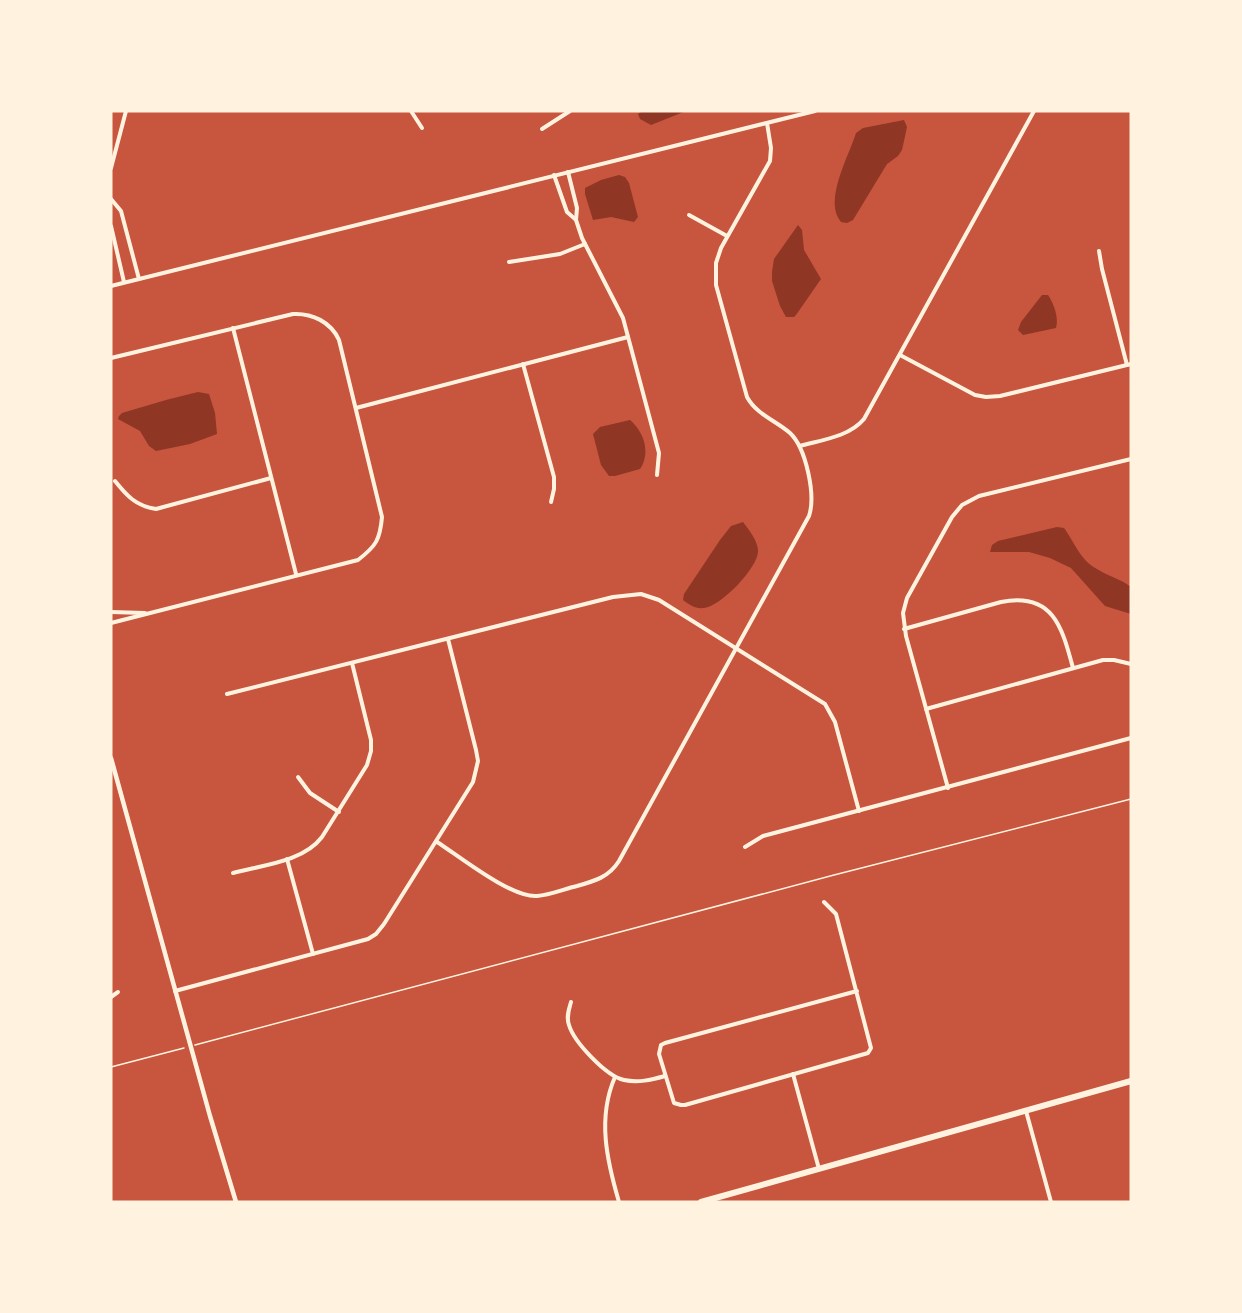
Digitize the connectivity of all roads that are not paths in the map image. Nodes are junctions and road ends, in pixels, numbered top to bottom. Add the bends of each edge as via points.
1 (126, 111) edge
2 (411, 111) edge
3 (570, 111) edge
4 (815, 111) edge
5 (1034, 111) edge
6 (767, 123) junction
7 (422, 128) dead end
8 (542, 129) dead end
9 (111, 168) edge
10 (568, 172) junction
11 (554, 175) junction
12 (111, 199) edge
13 (690, 215) dead end
14 (576, 220) junction
15 (111, 226) edge
16 (727, 236) junction
17 (585, 244) junction
18 (1099, 250) dead end
19 (509, 262) dead end
20 (139, 279) junction
21 (124, 282) junction
22 (111, 286) edge
23 (232, 328) junction
24 (628, 337) junction
25 (900, 355) junction
26 (111, 358) edge
27 (523, 363) junction
28 (1129, 364) edge
29 (356, 408) junction
30 (800, 446) junction
31 (1131, 459) edge
32 (657, 475) dead end
33 (271, 478) junction
34 (115, 481) dead end
35 (551, 502) dead end
36 (296, 574) junction
37 (111, 612) edge
38 (148, 613) junction
39 (111, 623) edge
40 (904, 629) junction
41 (448, 639) junction
42 (737, 648) junction
43 (352, 663) junction
44 (1131, 664) edge
45 (1073, 668) junction
46 (227, 694) dead end
47 (926, 709) junction
48 (1131, 738) edge
49 (111, 758) edge
50 (298, 777) dead end
51 (948, 788) junction
52 (859, 811) junction
53 (339, 812) junction
54 (437, 842) junction
55 (745, 847) dead end
56 (287, 859) junction
57 (233, 873) dead end
58 (824, 902) dead end
59 (313, 954) junction
60 (176, 991) junction
61 (856, 991) junction
62 (118, 992) dead end
63 (111, 998) edge
64 (571, 1002) dead end
65 (793, 1074) junction
66 (665, 1076) junction
67 (615, 1077) junction
68 (1131, 1081) edge
69 (1026, 1111) junction
70 (819, 1169) junction
71 (236, 1202) edge
72 (619, 1202) edge
73 (701, 1202) edge
74 (1051, 1202) edge

1 - 9 street
2 - 7 street
3 - 8 street
4 - 6 street
5 - 25 street
6 - 10 street
6 - 16 street via 770,161
10 - 11 street
10 - 14 street
11 - 14 street via 567,212
11 - 20 street
12 - 20 street via 121,211
13 - 16 street
14 - 17 street
15 - 21 street
16 - 30 street via 716,263 716,285 746,393 756,410 790,433
17 - 19 street via 560,254
17 - 24 street via 623,318
18 - 28 street
20 - 21 street
21 - 22 street
23 - 26 street
23 - 29 street via 303,313 324,321 337,334
23 - 33 street
24 - 27 street
24 - 32 street via 659,453
25 - 28 street via 986,398
25 - 30 street via 859,425
27 - 29 street
27 - 35 street via 554,477
29 - 36 street via 382,517 380,534 375,546 358,560
30 - 42 street via 813,494 812,508
31 - 40 street via 986,494 962,505 907,598
33 - 34 street via 156,508 128,498
33 - 36 street
36 - 38 street
37 - 38 street
38 - 39 street
40 - 45 street via 1001,602 1028,600 1056,618
40 - 47 street
41 - 42 street via 634,593 659,600
41 - 43 street
41 - 54 street via 478,760 473,782
42 - 52 street via 819,699 830,710
42 - 54 street via 609,873 538,896 524,895
43 - 46 street
43 - 53 street via 371,751
44 - 45 street via 1103,660
45 - 47 street
47 - 51 street
48 - 51 street
49 - 60 street
50 - 53 street via 310,793
51 - 52 street
52 - 55 street via 763,836
53 - 56 street via 314,847
54 - 59 street via 376,933 368,939
56 - 57 street
56 - 59 street
58 - 61 street via 836,914
59 - 60 street
60 - 71 street
61 - 65 street via 871,1048 868,1053
61 - 66 street via 665,1042 659,1054
62 - 63 street
64 - 67 street via 568,1024 576,1038
65 - 66 street via 681,1106 672,1100
65 - 70 street
66 - 67 street via 634,1082
67 - 72 street via 607,1096 606,1126 608,1160
68 - 69 main road
69 - 70 main road
69 - 74 street
70 - 73 main road

